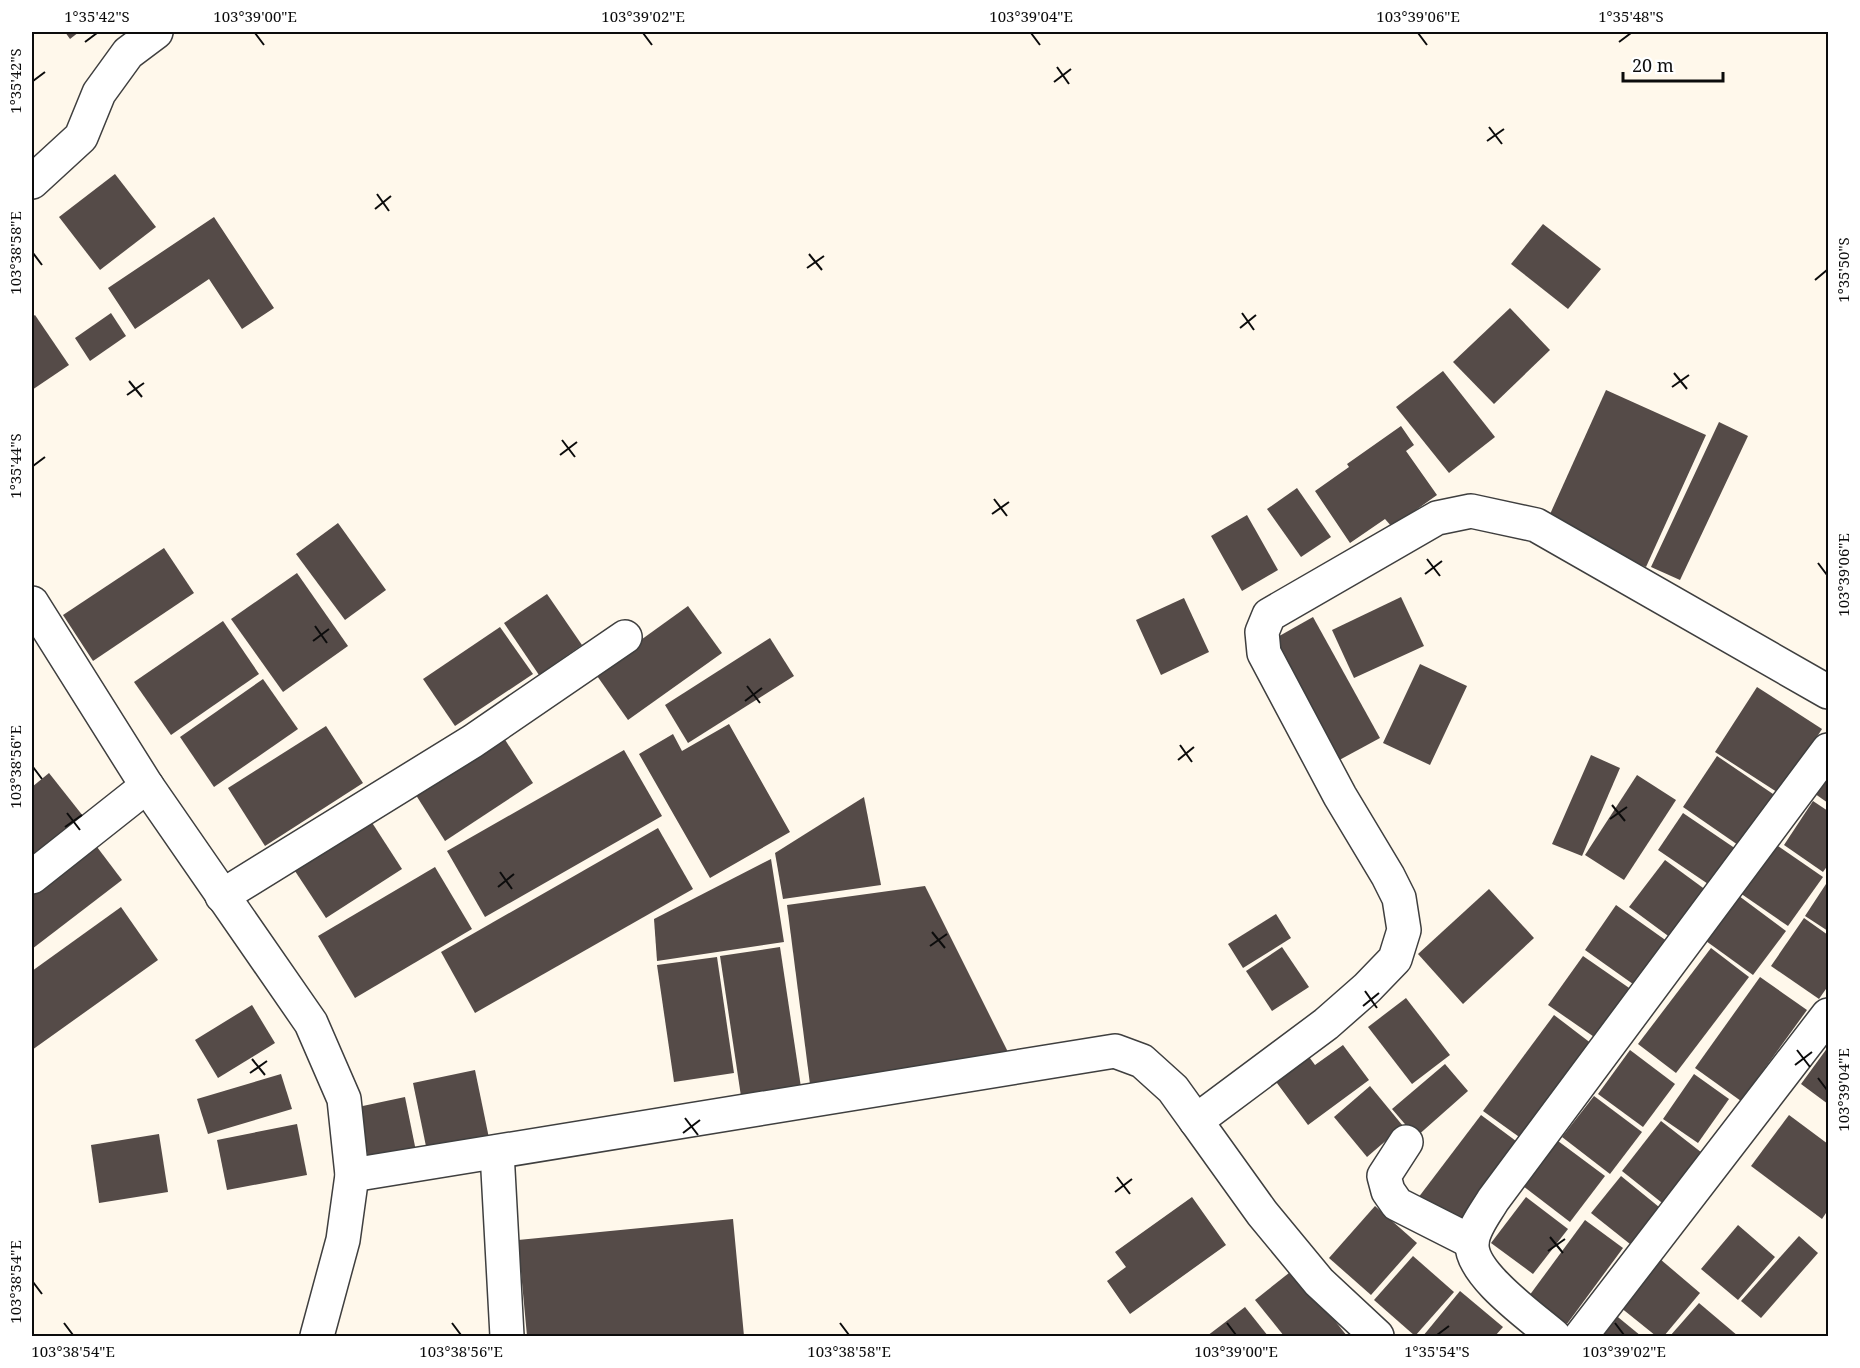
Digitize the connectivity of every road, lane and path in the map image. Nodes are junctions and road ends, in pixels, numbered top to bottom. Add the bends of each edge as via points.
1 (156, 32) edge
2 (32, 182) edge
3 (32, 603) edge
4 (625, 637) dead end
5 (1828, 692) edge
6 (1828, 750) edge
7 (147, 786) junction
8 (32, 877) edge
9 (222, 896) junction
10 (1828, 1015) edge
11 (1196, 1121) junction
12 (1406, 1142) dead end
13 (497, 1152) junction
14 (352, 1174) junction
15 (1472, 1242) junction
16 (317, 1336) edge
17 (507, 1336) edge
18 (1377, 1336) edge
19 (1554, 1336) edge
20 (1581, 1336) edge

1 - 2 street via 128,53 99,93 81,137
3 - 7 street
4 - 9 street via 472,741
5 - 11 street via 1536,525 1471,511 1437,518 1269,615 1262,632 1264,652 1340,796 1388,876 1399,898 1404,930 1395,959 1367,988 1326,1024
6 - 15 street via 1492,1200
7 - 8 street
7 - 9 street
9 - 14 street via 311,1023 344,1099
10 - 20 street
11 - 13 street via 1173,1089 1142,1061 1115,1051
11 - 18 street via 1262,1214 1305,1265
12 - 15 street via 1384,1176 1388,1191 1397,1204
13 - 14 street
13 - 17 street
14 - 16 street via 343,1240
15 - 19 street via 1476,1263 1487,1276

